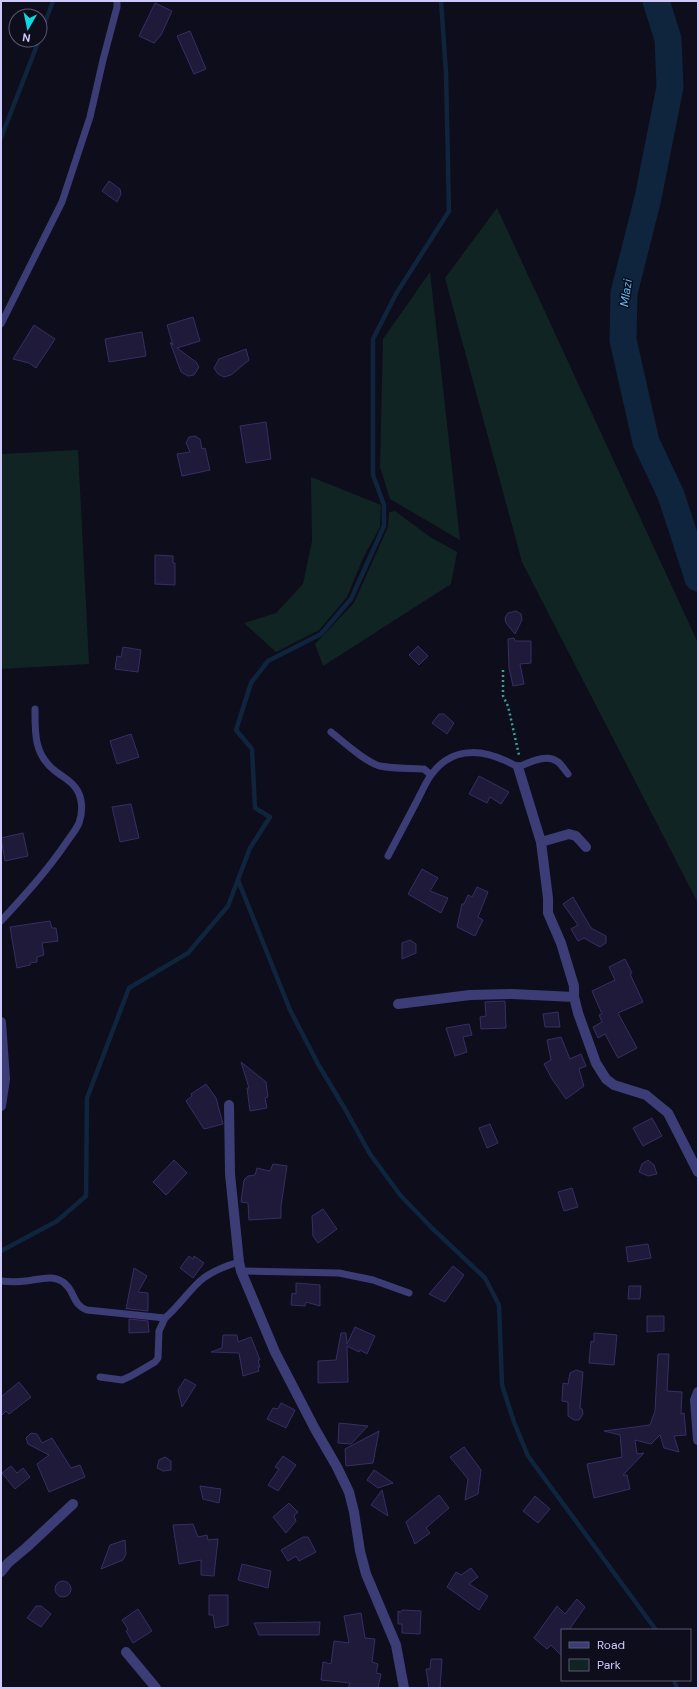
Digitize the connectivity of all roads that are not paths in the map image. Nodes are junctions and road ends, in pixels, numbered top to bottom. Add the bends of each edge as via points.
1 (117, 1) edge
2 (1, 324) edge
3 (36, 709) dead end
4 (331, 732) dead end
5 (518, 767) junction
6 (568, 774) dead end
7 (431, 775) junction
8 (542, 842) junction
9 (586, 847) dead end
10 (388, 856) dead end
11 (1, 921) edge
12 (574, 997) junction
13 (398, 1004) dead end
14 (1, 1022) edge
15 (229, 1105) dead end
16 (1, 1106) edge
17 (698, 1172) edge
18 (240, 1266) junction
19 (1, 1281) edge
20 (409, 1293) dead end
21 (165, 1318) junction
22 (100, 1377) dead end
23 (698, 1392) edge
24 (698, 1440) edge
25 (73, 1504) dead end
26 (1, 1572) edge
27 (126, 1652) dead end
28 (156, 1688) edge
29 (404, 1688) edge

1 - 2 lane via 90,117 62,202
3 - 11 lane via 35,739 38,749 53,770 75,787 81,796 82,807 79,822 59,854
4 - 7 lane via 379,766 424,769
5 - 6 lane via 549,758 557,761
5 - 7 lane via 496,756 472,752 457,754
5 - 8 street
7 - 10 lane
8 - 9 street via 569,834 576,836
8 - 12 street via 548,913 561,943 574,986
12 - 13 street via 470,995
12 - 17 street via 596,1063 606,1079 618,1087 646,1095 668,1114
14 - 16 street via 5,1079
15 - 18 street via 230,1174
18 - 20 lane via 339,1273 373,1280
18 - 21 lane via 222,1268 200,1281
18 - 29 street via 275,1352 349,1492 366,1574 396,1645
19 - 21 lane via 56,1279 64,1282 70,1289 80,1308
21 - 22 lane via 159,1331 158,1358 155,1362 122,1380
23 - 24 street via 695,1400
25 - 26 street
27 - 28 street

